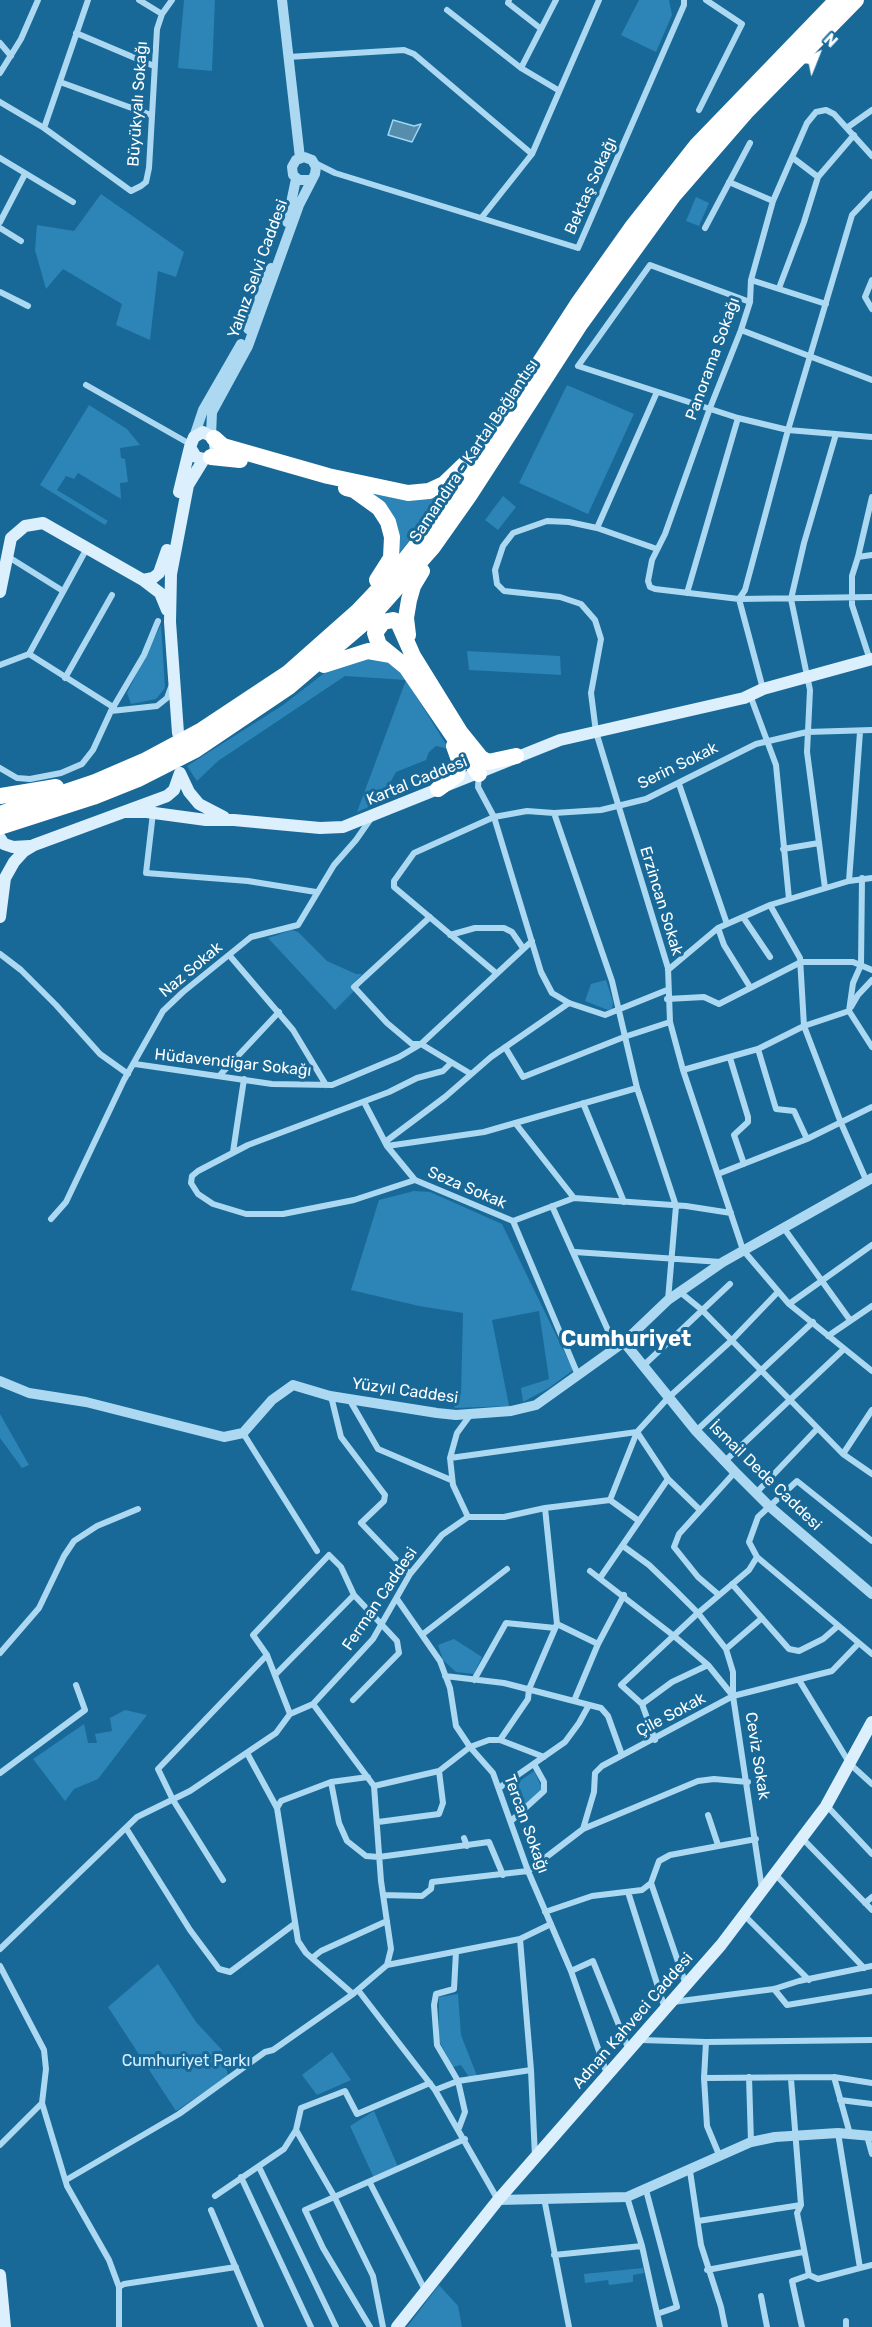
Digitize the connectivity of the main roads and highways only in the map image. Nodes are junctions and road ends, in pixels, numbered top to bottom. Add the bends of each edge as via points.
1 (837, 0) edge
2 (856, 0) edge
3 (577, 305) junction
4 (552, 367) junction
5 (213, 436) junction
6 (192, 442) junction
7 (207, 458) junction
8 (143, 580) junction
9 (0, 592) edge
10 (164, 622) junction
11 (405, 657) junction
12 (871, 659) edge
13 (290, 686) junction
14 (239, 707) junction
15 (178, 733) dead end
16 (450, 734) junction
17 (166, 750) junction
18 (516, 756) joint
19 (480, 766) junction
20 (74, 783) junction
21 (438, 789) junction
22 (0, 796) edge
23 (124, 812) junction
24 (234, 819) junction
25 (2, 823) edge
26 (34, 845) junction
27 (0, 917) edge
28 (872, 1722) edge
29 (0, 2274) edge
30 (5, 2327) edge
31 (397, 2327) edge

1 - 3 highway, Samandıra - Kartal Bağlantısı via 697,145
2 - 4 highway, Samandıra - Kartal Bağlantısı via 699,165 635,245
3 - 5 highway via 549,339 478,448 455,476 429,491 374,487 223,446
3 - 14 highway, Samandıra - Kartal Bağlantısı via 477,462 396,571 325,642
4 - 11 highway via 523,425 413,586 406,618
4 - 13 highway, Samandıra - Kartal Bağlantısı via 433,547 371,617
5 - 6 main road via 203,432
5 - 7 main road, Yalnız Selvi Caddesi via 216,450
6 - 7 main road via 196,457
6 - 8 main road via 164,565 156,576
7 - 10 main road, Yalnız Selvi Caddesi via 188,485
7 - 14 highway via 223,456 354,490 379,508 392,537 391,558 374,585 313,645
8 - 9 main road, Yalnız Selvi Caddesi via 38,522 14,533 8,543
8 - 10 main road, Yalnız Selvi Caddesi via 162,596
10 - 15 main road, Yalnız Selvi Caddesi
11 - 13 highway via 368,651 354,653 326,663
11 - 16 highway via 406,667
11 - 19 highway
12 - 18 main road via 560,740
13 - 25 highway, Samandıra - Kartal Bağlantısı via 195,750 95,802
14 - 17 highway, Samandıra - Kartal Bağlantısı
16 - 19 highway
16 - 21 highway via 459,768 452,781
17 - 20 highway
17 - 25 highway, Samandıra - Kartal Bağlantısı
18 - 19 highway
19 - 21 main road, Kartal Caddesi
20 - 22 highway
20 - 25 highway
21 - 24 main road, Kartal Caddesi via 332,828
23 - 24 main road, Kartal Caddesi
23 - 24 main road via 172,793 180,773 202,807
23 - 26 main road
25 - 26 main road via 4,844 13,848
26 - 27 main road via 17,858 8,873
28 - 31 main road, Adnan Kahveci Caddesi via 826,1806 744,1915 630,2052 498,2200
29 - 30 main road

